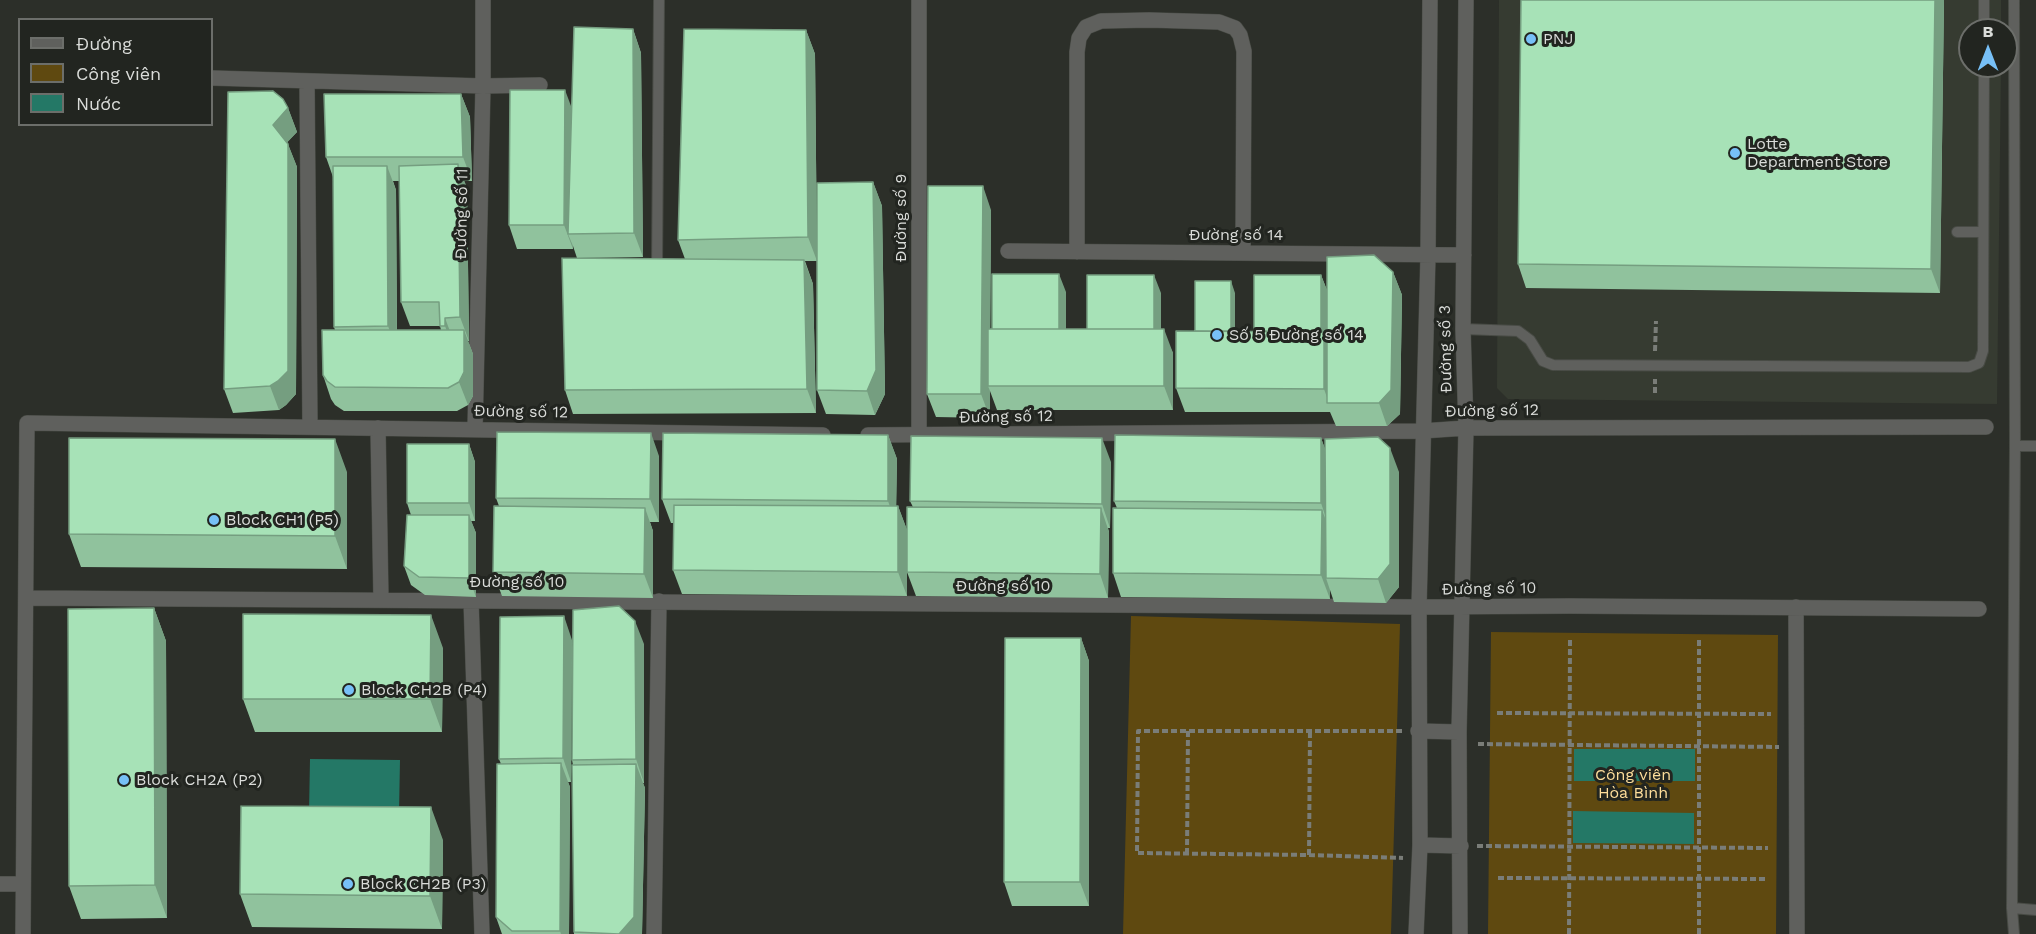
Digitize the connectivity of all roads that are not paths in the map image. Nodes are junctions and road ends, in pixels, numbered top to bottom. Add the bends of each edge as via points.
1 (483, 0) edge
2 (660, 0) edge
3 (919, 0) edge
4 (1430, 0) edge
5 (1466, 0) edge
6 (1984, 0) edge
7 (2014, 0) edge
8 (1984, 18) edge
9 (213, 78) edge
10 (1984, 78) edge
11 (307, 81) junction
12 (540, 85) dead end
13 (483, 86) junction
14 (1957, 231) dead end
15 (1982, 232) junction
16 (1008, 251) dead end
17 (1077, 252) junction
18 (1243, 254) junction
19 (1428, 255) junction
20 (1464, 255) junction
21 (657, 272) edge
22 (1463, 329) junction
23 (310, 427) junction
24 (1986, 427) dead end
25 (378, 428) junction
26 (1466, 428) junction
27 (475, 429) junction
28 (1422, 431) junction
29 (835, 435) edge
30 (859, 435) edge
31 (919, 436) junction
32 (2014, 446) junction
33 (2036, 446) edge
34 (27, 598) junction
35 (381, 600) junction
36 (471, 600) junction
37 (659, 601) junction
38 (1796, 607) junction
39 (1419, 608) junction
40 (1463, 608) junction
41 (1979, 609) dead end
42 (1418, 731) junction
43 (1459, 738) junction
44 (1461, 846) junction
45 (1419, 851) junction
46 (0, 884) edge
47 (22, 884) junction
48 (2012, 908) junction
49 (2036, 909) edge
50 (23, 934) edge
51 (482, 934) edge
52 (654, 934) edge
53 (1416, 934) edge
54 (1460, 934) edge
55 (1797, 934) edge
56 (2014, 934) edge

1 - 13 street, Đường số 11
2 - 21 lane
3 - 31 street, Đường số 9
4 - 19 street, Đường số 3
5 - 20 street, Đường số 3
6 - 8 lane
7 - 32 lane
9 - 11 street
10 - 15 lane
11 - 13 street
11 - 23 street
12 - 13 street
13 - 27 street, Đường số 11
14 - 15 lane
15 - 22 lane via 1983,351 1979,363 1969,367 1553,365 1543,361 1530,340 1518,330
16 - 17 street, Đường số 14
17 - 18 street, Đường số 14
17 - 18 street via 1079,38 1086,27 1101,21 1159,20 1219,22 1228,24 1240,35 1244,51
18 - 19 street, Đường số 14
19 - 20 street, Đường số 14
19 - 28 street, Đường số 3
20 - 22 street, Đường số 3
22 - 26 street, Đường số 3
23 - 25 street, Đường số 12
23 - 34 street, Đường số 12 via 27,423
24 - 26 street, Đường số 12
25 - 27 street, Đường số 12
25 - 35 street
26 - 28 street, Đường số 12
26 - 40 street, Đường số 3
27 - 29 street, Đường số 12
28 - 31 street, Đường số 12
28 - 39 street, Đường số 3
30 - 31 street, Đường số 12
32 - 33 lane
32 - 48 lane
34 - 35 street, Đường số 10
34 - 47 street
35 - 36 street, Đường số 10
36 - 37 street, Đường số 10
36 - 51 street
37 - 39 street, Đường số 10
37 - 52 street
38 - 40 street, Đường số 10
38 - 41 street, Đường số 10
38 - 55 street
39 - 40 street, Đường số 10
39 - 42 street, Đường số 3
40 - 43 street, Đường số 3
42 - 43 street
42 - 45 street, Đường số 3
43 - 44 street, Đường số 3
44 - 45 street
44 - 54 street, Đường số 3
45 - 53 street, Đường số 3
46 - 47 street
47 - 50 street
48 - 49 lane
48 - 56 lane

